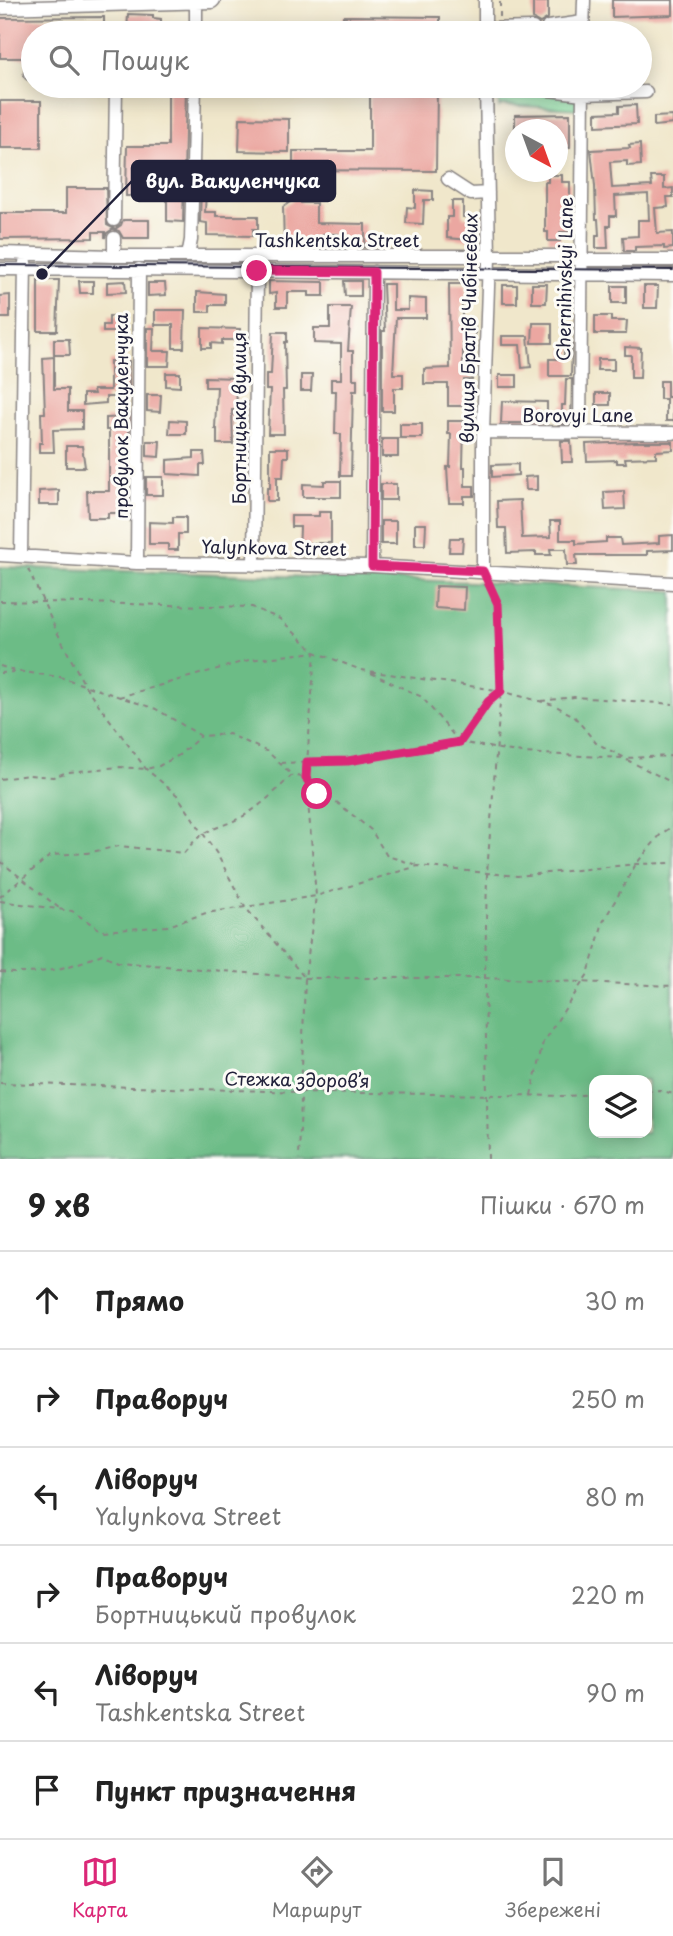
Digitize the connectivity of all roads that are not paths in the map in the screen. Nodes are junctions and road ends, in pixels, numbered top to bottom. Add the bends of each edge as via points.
1 (214, 0) edge
2 (485, 0) edge
3 (584, 0) edge
4 (118, 2) edge
5 (196, 3) junction
6 (0, 8) edge
7 (196, 21) edge
8 (485, 21) edge
9 (583, 21) edge
10 (116, 98) edge
11 (195, 98) edge
12 (486, 98) edge
13 (583, 98) edge
14 (448, 179) dead end
15 (488, 193) junction
16 (114, 220) dead end
17 (114, 238) dead end
18 (0, 253) edge
19 (25, 254) junction
20 (114, 256) junction
21 (188, 256) junction
22 (489, 258) junction
23 (582, 260) junction
24 (673, 260) edge
25 (0, 269) edge
26 (139, 269) junction
27 (25, 270) junction
28 (257, 271) junction
29 (374, 272) junction
30 (488, 273) junction
31 (581, 274) junction
32 (673, 275) edge
33 (580, 431) junction
34 (483, 432) junction
35 (673, 432) edge
36 (0, 555) edge
37 (21, 556) junction
38 (137, 563) junction
39 (254, 565) junction
40 (372, 566) junction
41 (483, 571) junction
42 (673, 583) edge

1 - 5 street
2 - 8 street
3 - 9 street
4 - 5 street
4 - 6 street
5 - 7 street
10 - 16 street
11 - 21 street
12 - 15 street, вулиця Братів Чибінєєвих
13 - 23 street, Chernihivskyi Lane
14 - 15 street via 471,194
15 - 22 street, вулиця Братів Чибінєєвих
17 - 20 street
18 - 19 street, Tashkentska Street
19 - 20 street, Tashkentska Street
19 - 27 street
20 - 21 street, Tashkentska Street
21 - 22 street, Tashkentska Street
22 - 23 street, Tashkentska Street via 560,256
22 - 30 street, вулиця Братів Чибінєєвих
23 - 24 street, Tashkentska Street
23 - 31 street, Chernihivskyi Lane
25 - 27 street, Tashkentska Street
26 - 27 street, Tashkentska Street
26 - 28 street, Tashkentska Street
26 - 38 street, провулок Вакуленчука
27 - 37 street
28 - 29 street, Tashkentska Street
28 - 39 street, Бортницька вулиця
29 - 30 street, Tashkentska Street
29 - 40 street
30 - 31 street, Tashkentska Street
30 - 34 street, вулиця Братів Чибінєєвих
31 - 32 street, Tashkentska Street
31 - 33 street, Chernihivskyi Lane
33 - 34 street, Borovyi Lane
33 - 35 street, Borovyi Lane
34 - 41 street, вулиця Братів Чибінєєвих
36 - 37 street, Yalynkova Street
37 - 38 street, Yalynkova Street
38 - 39 street, Yalynkova Street
39 - 40 street, Yalynkova Street
40 - 41 street, Yalynkova Street
41 - 42 street, Yalynkova Street

